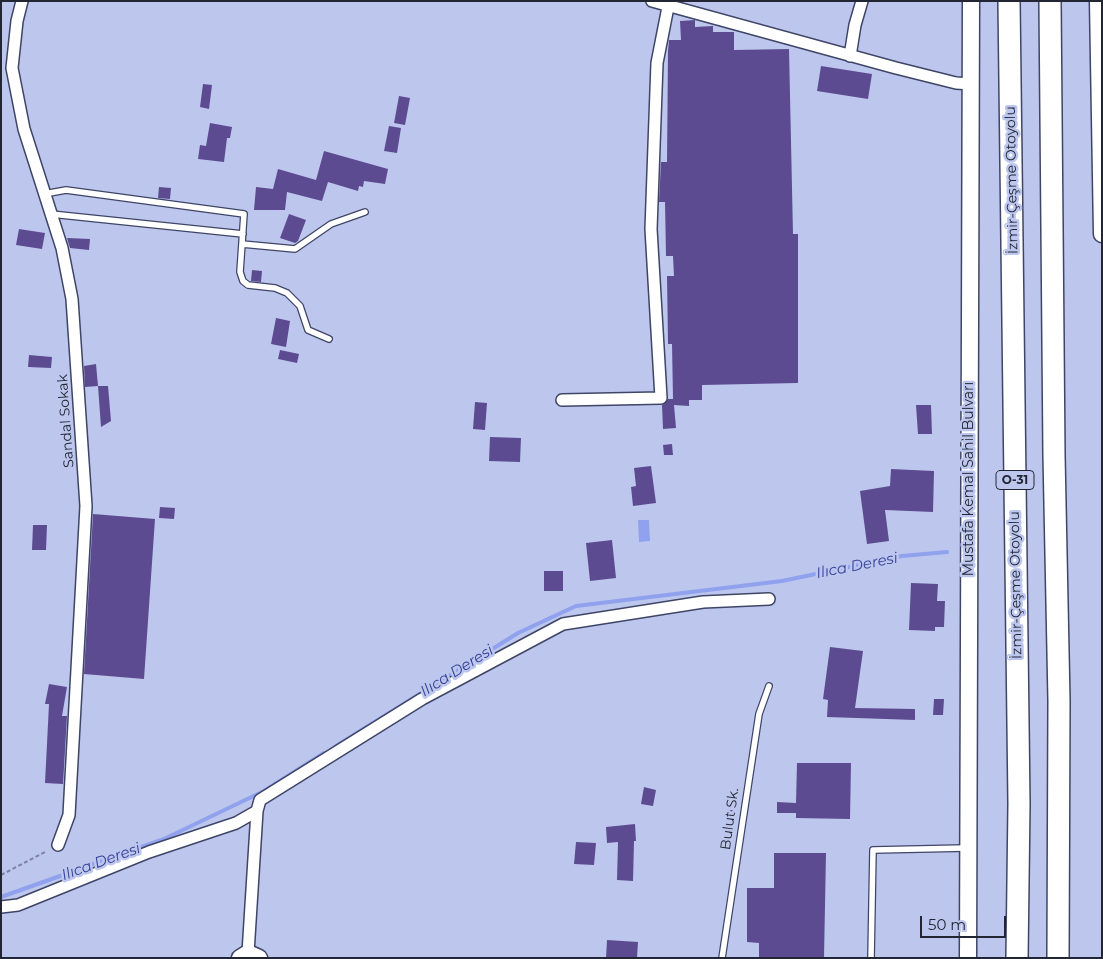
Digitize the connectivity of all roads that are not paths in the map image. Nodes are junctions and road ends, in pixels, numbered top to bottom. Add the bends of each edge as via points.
1 (22, 1) edge
2 (652, 1) edge
3 (862, 1) edge
4 (971, 1) edge
5 (1009, 1) edge
6 (1050, 1) edge
7 (1098, 1) edge
8 (668, 7) junction
9 (850, 56) junction
10 (1100, 76) edge
11 (972, 84) junction
12 (1101, 128) edge
13 (44, 194) junction
14 (365, 212) dead end
15 (50, 214) junction
16 (243, 234) junction
17 (1102, 234) edge
18 (242, 244) junction
19 (329, 339) dead end
20 (562, 400) dead end
21 (769, 599) dead end
22 (769, 686) dead end
23 (256, 811) junction
24 (58, 845) road end
25 (968, 848) junction
26 (1, 907) edge
27 (249, 956) edge
28 (722, 958) edge
29 (871, 958) edge
30 (968, 958) edge
31 (1017, 958) edge
32 (1058, 958) edge

1 - 13 street, Sandal Sokak via 12,68 24,129
2 - 8 street
3 - 9 street
4 - 11 main road, Mustafa Kemal Sahil Bulvarı
5 - 31 highway, İzmir-Çeşme Otoyolu / O-31 via 1020,804
6 - 32 highway, O-31 via 1059,701
7 - 10 main road
8 - 9 street
8 - 20 street via 657,63 651,229 661,398
9 - 11 street via 956,83
10 - 12 main road
11 - 25 main road, Mustafa Kemal Sahil Bulvarı
12 - 17 main road
13 - 15 street, Sandal Sokak
13 - 16 lane via 66,190 244,214
14 - 18 lane via 331,224 295,249
15 - 16 lane
15 - 24 street, Sandal Sokak via 62,248 72,299 86,506 69,814
16 - 18 lane
18 - 19 lane via 240,272 243,281 248,285 287,292 300,306 308,330
21 - 23 street via 703,602 563,624 422,699 260,800
22 - 28 lane, Bulut Sk. via 759,714
23 - 26 street via 236,823 149,852 18,905
23 - 27 street
25 - 29 lane via 873,850
25 - 30 main road, Mustafa Kemal Sahil Bulvarı

